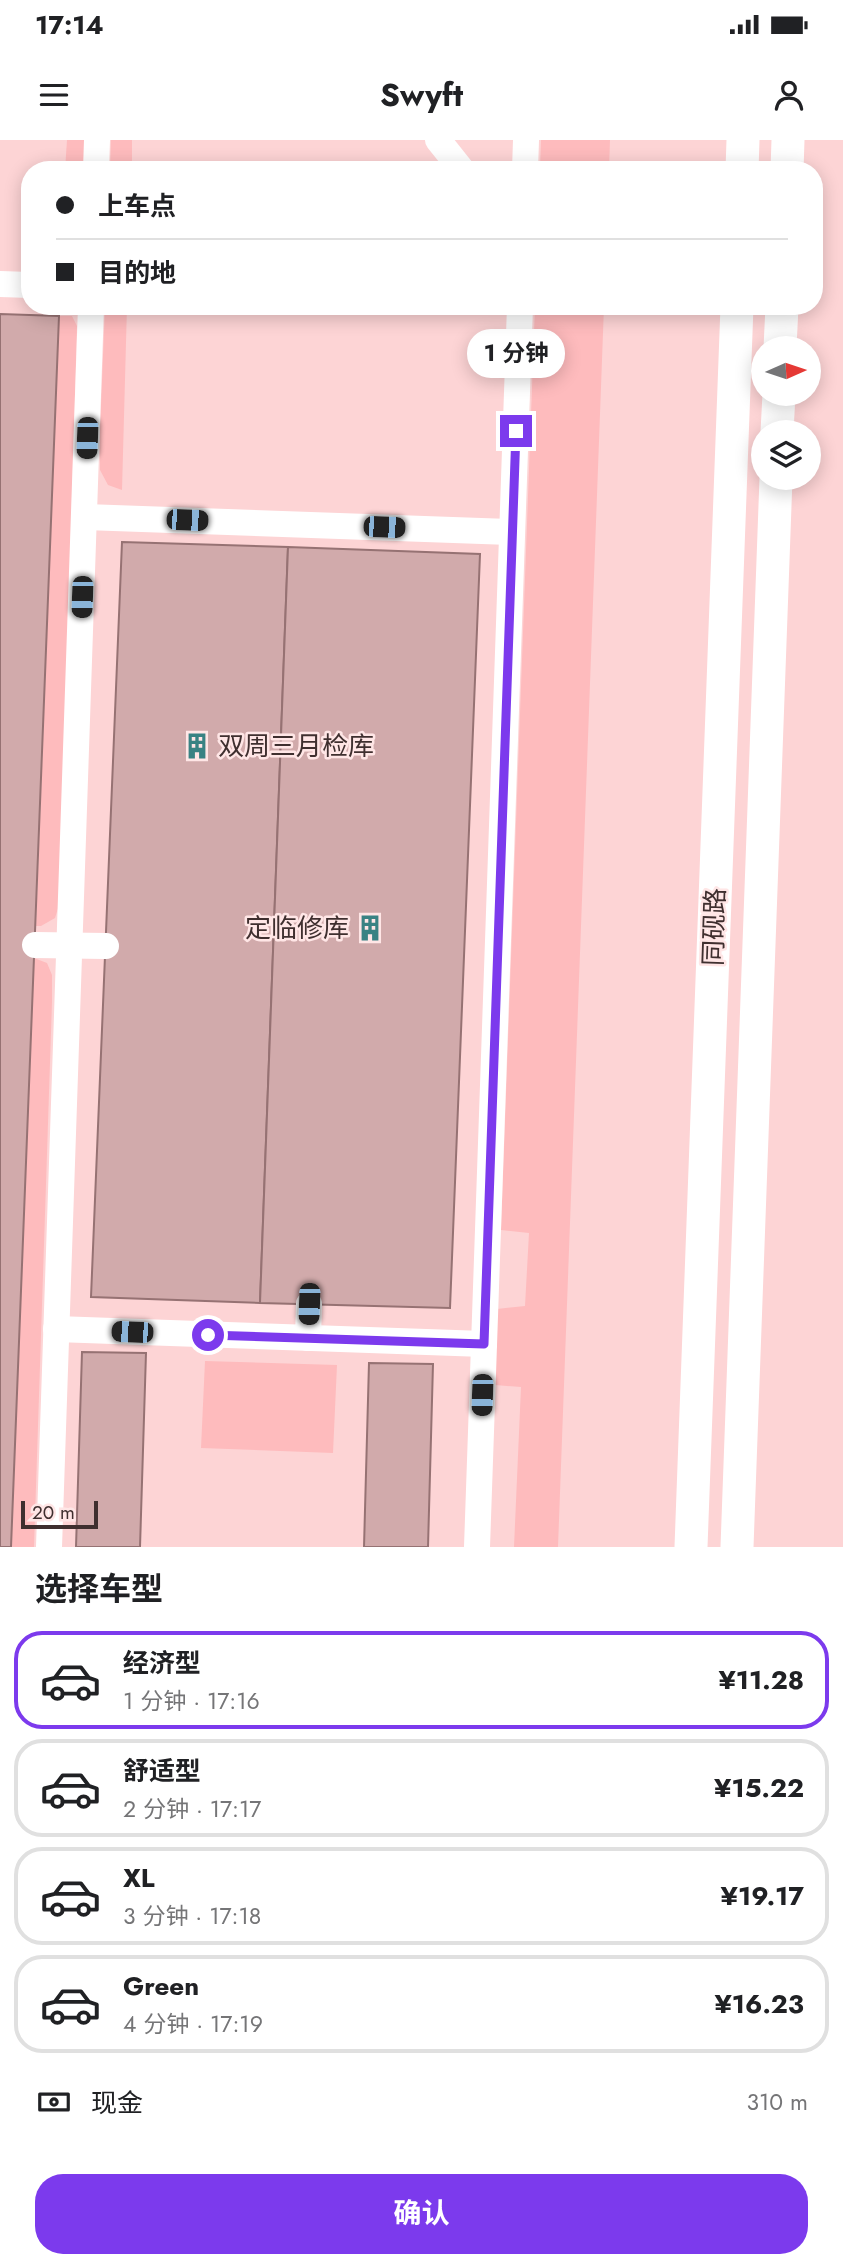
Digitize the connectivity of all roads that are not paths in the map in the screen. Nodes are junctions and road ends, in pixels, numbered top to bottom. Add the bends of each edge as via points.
1 (97, 140) edge
2 (439, 140) edge
3 (526, 140) edge
4 (743, 140) edge
5 (788, 140) edge
6 (96, 161) edge
7 (454, 161) edge
8 (525, 161) edge
9 (742, 161) edge
10 (787, 161) edge
11 (0, 284) edge
12 (21, 285) edge
13 (92, 315) edge
14 (520, 315) edge
15 (737, 315) edge
16 (782, 315) edge
17 (781, 336) edge
18 (776, 490) edge
19 (85, 517) junction
20 (512, 532) junction
21 (35, 945) dead end
22 (70, 945) junction
23 (106, 946) dead end
24 (309, 1304) dead end
25 (56, 1329) junction
26 (308, 1338) junction
27 (484, 1344) junction
28 (49, 1547) edge
29 (477, 1547) edge
30 (691, 1547) edge
31 (737, 1547) edge

1 - 6 lane
2 - 7 lane
3 - 8 lane
4 - 9 main road
5 - 10 main road
11 - 12 lane
13 - 19 lane
14 - 20 lane
15 - 30 main road, 同砚路
16 - 17 main road
18 - 31 main road, 同砚路
19 - 20 lane
19 - 22 lane
20 - 27 lane
21 - 22 lane
22 - 23 lane
22 - 25 lane
24 - 26 lane
25 - 26 lane
25 - 28 lane
26 - 27 lane
27 - 29 lane

